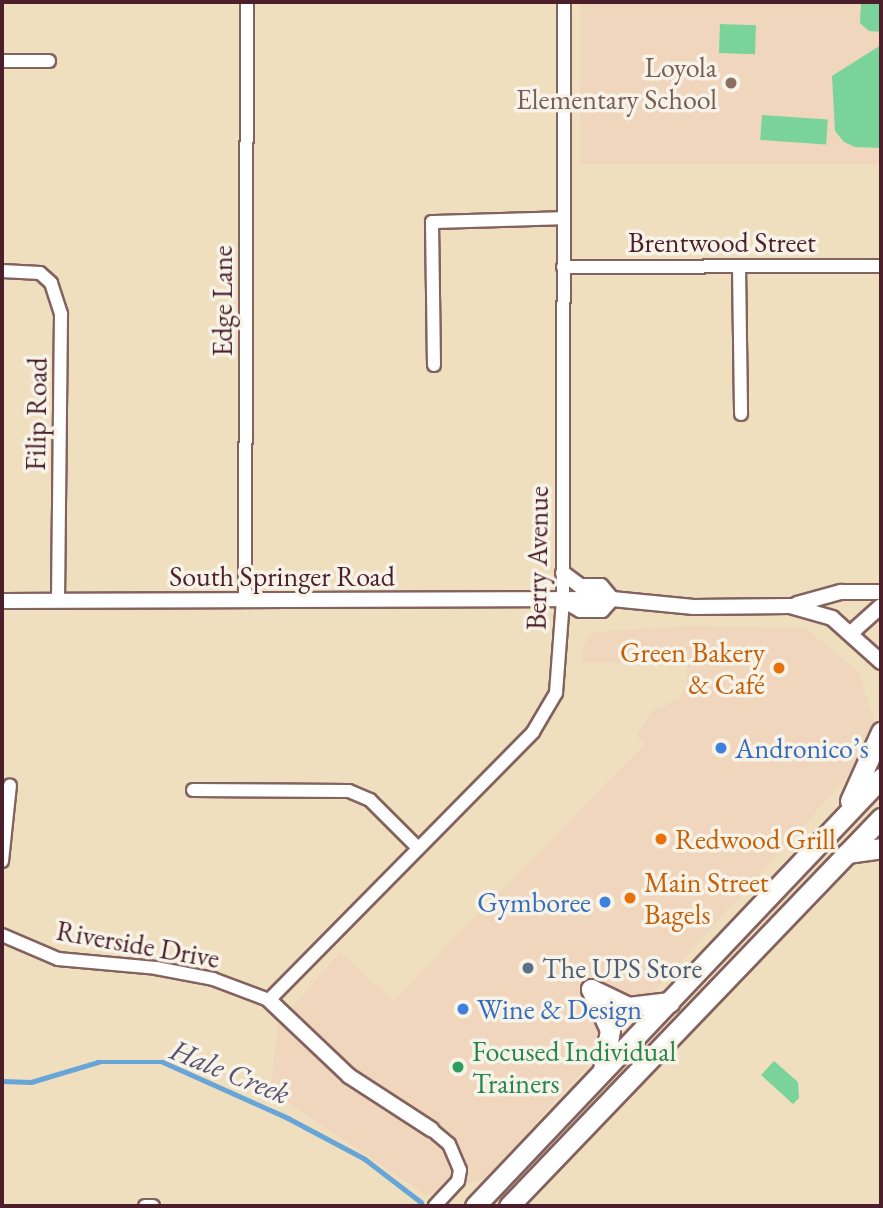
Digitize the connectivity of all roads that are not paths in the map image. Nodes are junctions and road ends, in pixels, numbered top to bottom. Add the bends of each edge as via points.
1 (247, 2) edge
2 (564, 2) edge
3 (2, 61) edge
4 (49, 61) dead end
5 (563, 218) junction
6 (881, 266) edge
7 (564, 267) junction
8 (739, 267) junction
9 (2, 271) edge
10 (434, 365) dead end
11 (741, 414) dead end
12 (563, 573) junction
13 (881, 592) edge
14 (612, 599) junction
15 (245, 600) junction
16 (563, 600) junction
17 (2, 601) edge
18 (58, 601) junction
19 (790, 606) junction
20 (881, 606) edge
21 (851, 633) junction
22 (881, 662) edge
23 (881, 732) edge
24 (881, 778) edge
25 (10, 785) dead end
26 (193, 790) dead end
27 (881, 818) edge
28 (840, 820) junction
29 (418, 848) junction
30 (881, 848) edge
31 (847, 853) junction
32 (2, 861) edge
33 (2, 936) edge
34 (269, 1000) junction
35 (670, 1002) junction
36 (602, 1074) junction
37 (431, 1129) joint
38 (145, 1206) edge
39 (153, 1206) edge
40 (435, 1206) edge
41 (475, 1206) edge
42 (509, 1206) edge

1 - 15 street, Edge Lane
2 - 5 street, Berry Avenue
3 - 4 street
5 - 7 street, Berry Avenue
5 - 10 street via 432,222
6 - 8 street, Brentwood Street
7 - 8 street, Brentwood Street
7 - 12 street, Berry Avenue
8 - 11 street
9 - 18 street, Filip Road via 40,273 51,283 61,313
12 - 14 street via 580,586 601,586
12 - 16 street, Berry Avenue
13 - 19 street via 841,592
14 - 16 street, South Springer Road
14 - 19 street, South Springer Road via 694,607
15 - 16 street, South Springer Road
15 - 18 street, South Springer Road
16 - 29 street, Berry Avenue via 556,694 533,732
17 - 18 street, South Springer Road
19 - 21 street, South Springer Road via 820,612
20 - 21 street
21 - 22 street, South Springer Road
23 - 28 highway
24 - 28 highway
25 - 32 street
26 - 29 street via 349,791 370,800
27 - 31 highway
28 - 35 highway
29 - 34 street, Berry Avenue
30 - 31 highway
31 - 42 highway
33 - 34 street, Riverside Drive via 58,959 178,972 213,979
34 - 37 street, Riverside Drive via 349,1076
35 - 36 highway
35 - 36 highway via 628,1007 591,989 610,1030
36 - 41 highway
37 - 40 street via 449,1144 460,1170 458,1181
38 - 39 street

